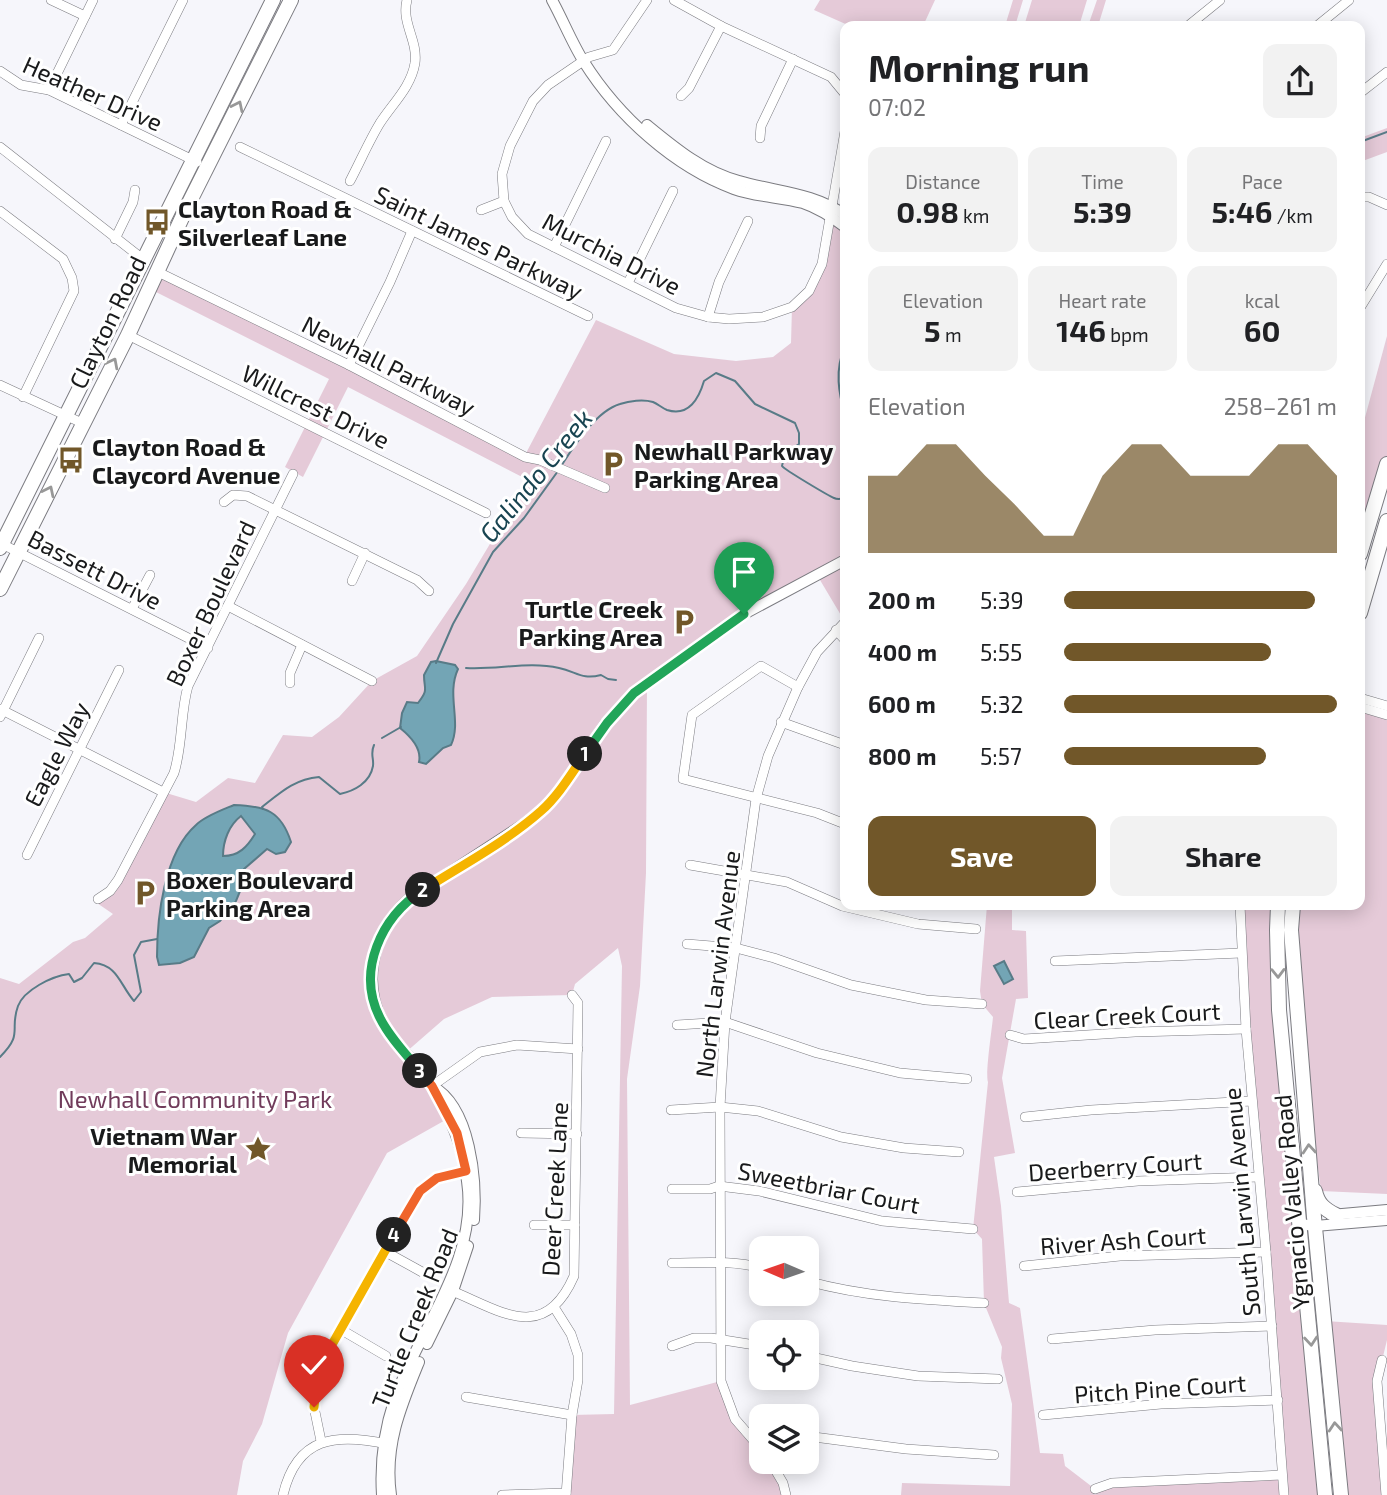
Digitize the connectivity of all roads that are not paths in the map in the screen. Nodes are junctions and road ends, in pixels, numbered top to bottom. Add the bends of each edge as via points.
1 (51, 0) edge
2 (93, 0) edge
3 (183, 0) edge
4 (273, 0) edge
5 (291, 0) edge
6 (407, 0) edge
7 (552, 0) edge
8 (560, 0) edge
9 (646, 0) edge
10 (674, 0) edge
11 (1220, 0) edge
12 (1349, 0) edge
13 (85, 16) junction
14 (1194, 21) edge
15 (1323, 21) edge
16 (721, 26) junction
17 (586, 59) junction
18 (793, 60) junction
19 (0, 71) edge
20 (1387, 72) edge
21 (840, 88) edge
22 (1365, 89) edge
23 (49, 90) junction
24 (681, 96) dead end
25 (121, 125) junction
26 (760, 138) dead end
27 (606, 141) dead end
28 (0, 147) edge
29 (240, 147) dead end
30 (193, 160) junction
31 (840, 160) edge
32 (208, 167) junction
33 (350, 180) dead end
34 (135, 190) dead end
35 (673, 191) dead end
36 (1365, 197) edge
37 (504, 201) junction
38 (1387, 205) edge
39 (481, 210) dead end
40 (0, 211) edge
41 (831, 211) junction
42 (840, 214) edge
43 (748, 221) dead end
44 (840, 221) edge
45 (412, 231) junction
46 (115, 239) junction
47 (554, 247) junction
48 (144, 260) junction
49 (1387, 264) edge
50 (158, 272) junction
51 (628, 283) junction
52 (1365, 300) edge
53 (588, 316) dead end
54 (708, 317) junction
55 (128, 335) junction
56 (349, 365) junction
57 (0, 385) edge
58 (23, 397) junction
59 (65, 416) junction
60 (82, 423) junction
61 (1387, 464) edge
62 (293, 474) dead end
63 (605, 488) dead end
64 (224, 502) dead end
65 (275, 509) junction
66 (486, 513) dead end
67 (1387, 521) edge
68 (1365, 537) edge
69 (1, 546) edge
70 (19, 552) junction
71 (365, 553) junction
72 (840, 563) edge
73 (150, 575) dead end
74 (352, 581) dead end
75 (0, 589) edge
76 (429, 591) dead end
77 (1365, 596) edge
78 (228, 606) junction
79 (132, 609) junction
80 (840, 627) edge
81 (836, 631) junction
82 (840, 635) edge
83 (40, 638) dead end
84 (302, 645) junction
85 (208, 648) junction
86 (119, 670) dead end
87 (372, 681) dead end
88 (290, 683) dead end
89 (798, 687) junction
90 (1365, 699) edge
91 (1387, 706) edge
92 (1365, 708) edge
93 (1, 712) edge
94 (1387, 715) edge
95 (781, 722) junction
96 (840, 743) edge
97 (80, 748) junction
98 (163, 792) junction
99 (756, 799) junction
100 (840, 822) edge
101 (27, 855) dead end
102 (690, 865) dead end
103 (747, 875) junction
104 (98, 899) dead end
105 (840, 905) edge
106 (859, 910) edge
107 (1240, 910) edge
108 (1279, 910) edge
109 (1293, 910) edge
110 (976, 929) dead end
111 (687, 944) dead end
112 (736, 948) junction
113 (1241, 953) junction
114 (1055, 961) dead end
115 (572, 995) dead end
116 (982, 1004) dead end
117 (725, 1022) junction
118 (677, 1026) dead end
119 (1246, 1029) junction
120 (1010, 1035) dead end
121 (578, 1049) junction
122 (967, 1079) dead end
123 (432, 1086) junction
124 (1252, 1101) junction
125 (720, 1107) junction
126 (671, 1110) dead end
127 (1025, 1117) dead end
128 (521, 1133) dead end
129 (577, 1134) junction
130 (959, 1152) dead end
131 (470, 1171) junction
132 (1258, 1177) junction
133 (1311, 1181) junction
134 (719, 1186) junction
135 (672, 1189) dead end
136 (1017, 1192) dead end
137 (1387, 1210) edge
138 (1336, 1215) junction
139 (1387, 1220) edge
140 (1310, 1222) junction
141 (534, 1225) dead end
142 (575, 1225) junction
143 (973, 1229) dead end
144 (384, 1251) junction
145 (1266, 1252) junction
146 (672, 1263) dead end
147 (720, 1263) junction
148 (749, 1265) edge
149 (1024, 1266) dead end
150 (422, 1272) dead end
151 (819, 1284) edge
152 (449, 1290) junction
153 (984, 1303) dead end
154 (554, 1307) junction
155 (1272, 1326) junction
156 (340, 1329) junction
157 (722, 1339) junction
158 (1052, 1339) dead end
159 (749, 1344) edge
160 (672, 1346) dead end
161 (386, 1356) dead end
162 (819, 1359) edge
163 (1382, 1360) dead end
164 (998, 1379) dead end
165 (466, 1397) dead end
166 (1278, 1400) junction
167 (572, 1415) junction
168 (1043, 1415) dead end
169 (749, 1435) edge
170 (819, 1438) edge
171 (321, 1441) junction
172 (387, 1443) junction
173 (994, 1455) dead end
174 (778, 1474) edge
175 (1282, 1475) junction
176 (1095, 1489) dead end
177 (566, 1494) edge
178 (283, 1495) edge
179 (382, 1495) edge
180 (391, 1495) edge
181 (502, 1495) edge
182 (786, 1495) edge
183 (1284, 1495) edge
184 (1325, 1495) edge
185 (1341, 1495) edge
186 (1386, 1495) edge

1 - 13 street
2 - 13 street
3 - 25 street
4 - 30 main road, Clayton Road
32 -> 5 main road, Clayton Road
6 - 33 street via 406,23 415,66
7 - 17 street
8 - 17 street
9 - 17 street via 613,50
10 - 16 street
11 - 14 street
12 - 15 street
13 - 23 street
16 - 18 street
16 - 24 street
17 - 37 street via 533,101 510,146 502,174
17 - 41 street via 607,95 635,124 703,175 736,190
18 - 21 street via 831,77
18 - 26 street via 761,126
19 - 23 street, Heather Drive via 21,85
20 - 22 street
23 - 25 street, Heather Drive
25 - 30 street, Heather Drive
27 - 47 street
28 - 46 street
29 - 45 street, Saint James Parkway
30 - 32 street, Heather Drive
30 - 48 main road, Clayton Road
31 - 41 street, Murchia Drive
32 - 50 main road, Clayton Road
34 - 46 street
35 - 51 street
36 - 38 street
37 - 39 street
37 - 47 street, Murchia Drive via 528,234
40 - 58 street via 63,259 74,291
41 - 42 street
41 - 44 street
41 - 54 street, Murchia Drive via 822,264 809,290 792,307 763,317
43 - 54 street
45 - 53 street, Saint James Parkway
45 - 56 street
46 - 48 street
47 - 51 street, Murchia Drive
48 - 59 main road, Clayton Road
49 - 52 street
50 - 55 main road, Clayton Road
50 - 56 street, Newhall Parkway
51 - 54 street, Murchia Drive via 676,309
60 -> 55 main road, Clayton Road
55 - 66 street, Willcrest Drive
56 - 63 street, Newhall Parkway via 525,457
57 - 58 street
58 - 59 street
59 - 60 street
59 - 69 main road, Clayton Road
70 -> 60 main road, Clayton Road
61 - 68 main road
62 - 65 street, Boxer Boulevard
64 - 65 street via 233,495 247,496
65 - 71 street
65 - 78 street, Boxer Boulevard
67 - 77 main road
69 - 70 street, Bassett Drive
70 - 75 main road, Clayton Road
70 - 79 street, Bassett Drive
71 - 74 street
71 - 76 street
72 - 123 street, Turtle Creek Road via 744,614 634,693 542,810 408,899 392,917 373,962 375,1004 389,1033
73 - 79 street
78 - 84 street
78 - 85 street, Boxer Boulevard
79 - 85 street, Bassett Drive
80 - 81 street, North Larwin Avenue
81 - 82 street
81 - 89 street, North Larwin Avenue via 817,652
83 - 93 street
84 - 87 street
84 - 88 street
85 - 98 street, Boxer Boulevard via 188,686 177,762
86 - 97 street, Eagle Way
89 - 95 street, North Larwin Avenue
89 - 99 street via 761,666 692,715 683,779
90 - 91 street
92 - 94 street
93 - 97 street
95 - 96 street
95 - 99 street, North Larwin Avenue
97 - 98 street
97 - 101 street, Eagle Way
98 - 104 street, Boxer Boulevard via 118,880
99 - 100 street
99 - 103 street, North Larwin Avenue
102 - 103 street
103 - 105 street via 787,882
103 - 112 street, North Larwin Avenue
106 - 110 street via 918,924
107 - 113 street, South Larwin Avenue
108 -> 140 main road, Ygnacio Valley Road via 1279,1010
133 -> 109 main road, Ygnacio Valley Road
111 - 112 street
112 - 116 street via 851,985 926,1000
112 - 117 street, North Larwin Avenue
113 - 114 street
113 - 119 street, South Larwin Avenue
115 - 121 street, Deer Creek Lane via 578,1003
117 - 118 street
117 - 122 street via 817,1053 900,1073
117 - 125 street, North Larwin Avenue
119 - 120 street, Clear Creek Court via 1024,1039
119 - 124 street, South Larwin Avenue
121 - 123 street via 517,1045 480,1052
121 - 129 street, Deer Creek Lane
123 - 131 street, Turtle Creek Road via 443,1092 459,1119 468,1142
124 - 127 street
124 - 132 street, South Larwin Avenue
125 - 126 street
125 - 130 street via 758,1111 841,1137
125 - 134 street, North Larwin Avenue
128 - 129 street
129 - 142 street, Deer Creek Lane
131 - 144 street via 437,1178 420,1191
131 - 152 street, Turtle Creek Road via 474,1226 465,1259
132 - 136 street, Deerberry Court
132 - 145 street, South Larwin Avenue
133 - 138 main road via 1318,1201
133 - 140 main road, Ygnacio Valley Road
134 - 135 street, Sweetbriar Court
134 - 143 street, Sweetbriar Court via 759,1191 882,1221
134 - 147 street, North Larwin Avenue
137 - 138 street
138 - 140 street
139 - 140 street
140 -> 184 main road, Ygnacio Valley Road
185 -> 140 main road, Ygnacio Valley Road
141 - 142 street
142 - 154 street, Deer Creek Lane via 574,1276
144 - 150 street
144 - 156 street
145 - 149 street, River Ash Court via 1120,1256
145 - 155 street, South Larwin Avenue
146 - 147 street
147 - 148 street
147 - 157 street, North Larwin Avenue
151 - 153 street via 923,1300
152 - 154 street, Deer Creek Lane via 511,1317 535,1316
152 - 172 street, Turtle Creek Road
154 - 167 street via 578,1355
155 - 158 street
155 - 166 street, South Larwin Avenue
156 - 161 street
156 - 171 street via 317,1379 314,1407
157 - 159 street
157 - 160 street via 694,1338
157 - 169 street, North Larwin Avenue via 722,1381 735,1419
162 - 164 street via 918,1376
163 - 186 street via 1377,1381
165 - 167 street
166 - 168 street, Pitch Pine Court
166 - 175 street, South Larwin Avenue
167 - 177 street
170 - 173 street
171 - 172 street via 349,1438
171 - 178 street via 295,1462
172 - 179 street, Turtle Creek Road
172 - 180 street, Turtle Creek Road
174 - 182 street
175 - 176 street via 1112,1483
175 - 183 street, South Larwin Avenue
177 - 181 street

